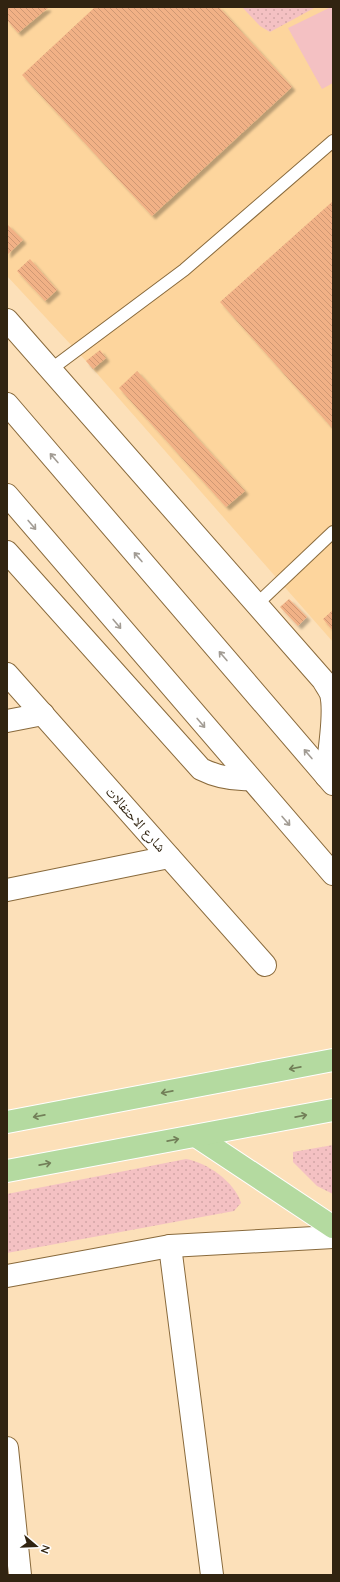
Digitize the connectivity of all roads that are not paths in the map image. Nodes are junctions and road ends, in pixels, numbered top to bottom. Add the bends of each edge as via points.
1 (333, 141) edge
2 (7, 320) edge
3 (50, 370) junction
4 (7, 404) edge
5 (7, 495) edge
6 (333, 532) edge
7 (7, 552) edge
8 (257, 604) junction
9 (7, 674) edge
10 (43, 714) junction
11 (7, 721) edge
12 (250, 779) junction
13 (329, 780) edge
14 (169, 857) junction
15 (333, 874) edge
16 (7, 890) edge
17 (265, 965) dead end
18 (333, 1060) edge
19 (333, 1110) edge
20 (7, 1122) edge
21 (196, 1136) junction
22 (7, 1171) edge
23 (333, 1227) edge
24 (333, 1237) edge
25 (170, 1246) junction
26 (7, 1276) edge
27 (7, 1448) edge
28 (20, 1575) edge
29 (212, 1575) edge

1 - 3 lane via 184,270
2 - 3 street
3 - 8 street
13 -> 4 street
5 -> 12 street
6 - 8 lane
7 - 12 street via 201,769 216,776 237,780
8 - 13 street via 323,680 330,694
9 - 10 street, شارع الاحتفالات
10 - 11 street
10 - 14 street, شارع الاحتفالات
12 -> 15 street
14 - 16 street
14 - 17 street, شارع الاحتفالات
18 -> 20 main road
21 -> 19 main road
22 -> 21 main road
21 - 23 main road
24 - 25 street
25 - 26 street
25 - 29 street
27 - 28 street

